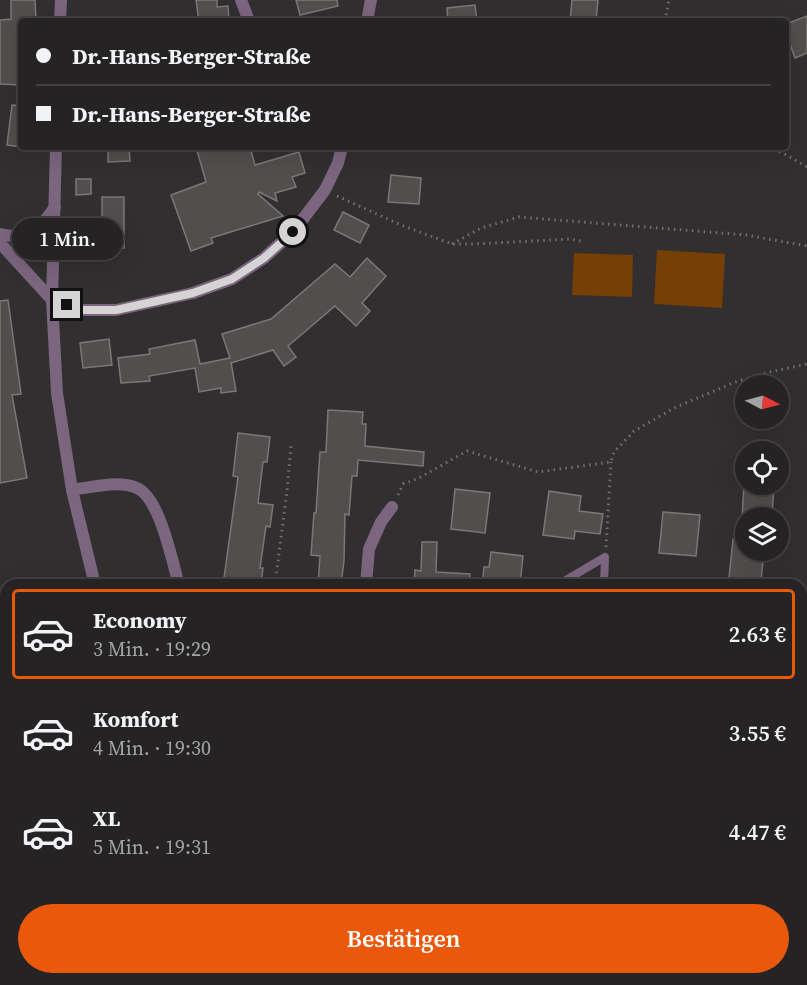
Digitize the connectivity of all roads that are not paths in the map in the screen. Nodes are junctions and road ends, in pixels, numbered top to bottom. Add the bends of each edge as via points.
1 (61, 0) edge
2 (241, 0) edge
3 (371, 0) edge
4 (60, 18) edge
5 (248, 18) edge
6 (368, 18) edge
7 (56, 150) edge
8 (341, 150) edge
9 (55, 207) junction
10 (0, 234) edge
11 (0, 243) edge
12 (52, 300) junction
13 (72, 490) junction
14 (392, 507) road end
15 (94, 579) edge
16 (177, 579) edge
17 (366, 579) edge
18 (568, 579) edge
19 (604, 579) edge

1 - 4 street
2 - 5 street
3 - 6 street
7 - 9 street
8 - 12 street via 325,190 293,232 232,279 193,293 116,310 82,310
9 - 10 street via 29,235
9 - 12 street
11 - 12 street
12 - 13 street via 57,393
13 - 15 street
13 - 16 street via 125,485 148,496 159,515
14 - 17 street via 369,549
18 - 19 lane via 605,557

